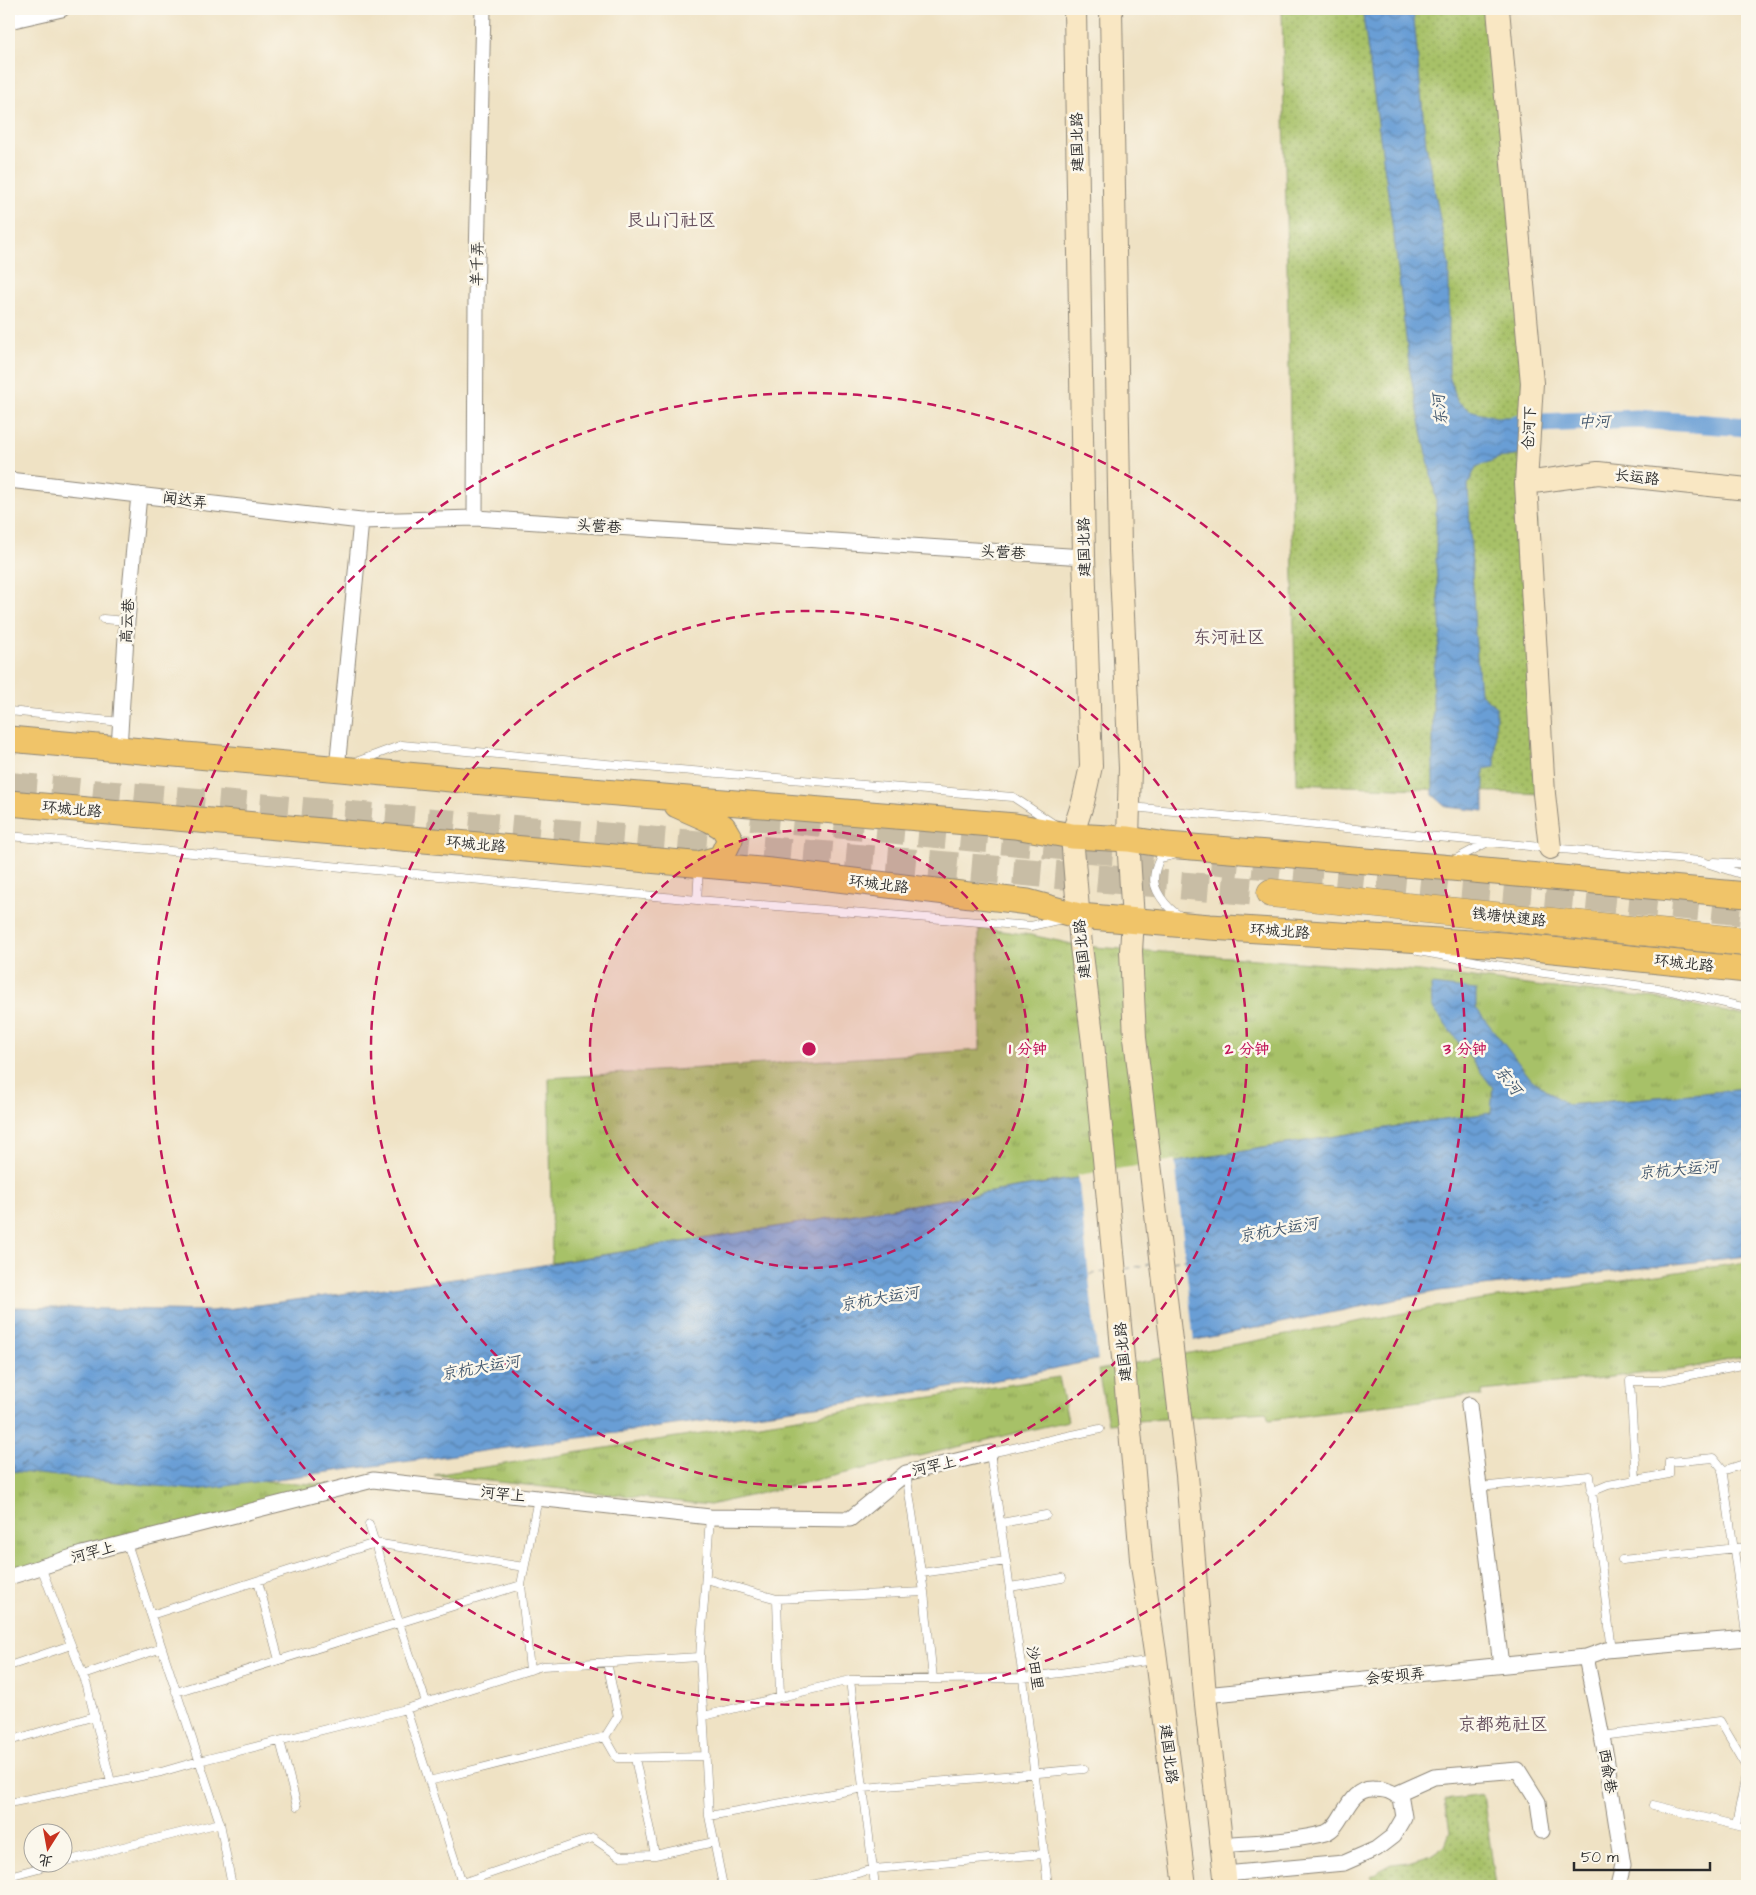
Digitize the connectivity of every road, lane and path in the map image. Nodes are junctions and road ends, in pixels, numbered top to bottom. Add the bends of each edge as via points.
1 (62, 9) edge
2 (484, 9) edge
3 (1075, 9) edge
4 (1111, 9) edge
5 (1498, 9) edge
6 (9, 21) edge
7 (9, 480) edge
8 (1526, 483) junction
9 (1747, 489) edge
10 (139, 495) junction
11 (474, 518) junction
12 (361, 521) junction
13 (1084, 557) junction
14 (103, 620) dead end
15 (127, 621) junction
16 (9, 711) edge
17 (121, 722) junction
18 (9, 739) edge
19 (119, 748) junction
20 (337, 768) junction
21 (656, 797) junction
22 (9, 803) edge
23 (1128, 807) junction
24 (9, 836) edge
25 (1072, 836) junction
26 (1128, 839) junction
27 (1488, 842) junction
28 (1219, 848) junction
29 (1550, 848) junction
30 (1700, 861) junction
31 (699, 864) junction
32 (1747, 864) edge
33 (1441, 867) junction
34 (1747, 876) edge
35 (1271, 892) tunnel mouth
36 (1747, 895) edge
37 (697, 900) junction
38 (1079, 916) junction
39 (1133, 920) junction
40 (1210, 927) junction
41 (1624, 928) junction
42 (1323, 934) junction
43 (1747, 942) edge
44 (1392, 946) dead end
45 (1411, 950) dead end
46 (1747, 950) edge
47 (1747, 970) edge
48 (1747, 1008) edge
49 (1747, 1364) edge
50 (1468, 1405) dead end
51 (1100, 1429) dead end
52 (990, 1453) junction
53 (1747, 1463) edge
54 (1722, 1471) junction
55 (906, 1473) junction
56 (1636, 1480) junction
57 (1479, 1487) junction
58 (1591, 1492) junction
59 (538, 1498) junction
60 (1046, 1515) dead end
61 (710, 1517) junction
62 (1000, 1523) junction
63 (369, 1524) dead end
64 (127, 1543) junction
65 (375, 1544) junction
66 (1747, 1547) edge
67 (1734, 1549) junction
68 (1622, 1560) dead end
69 (1006, 1561) junction
70 (41, 1567) junction
71 (524, 1567) junction
72 (921, 1573) junction
73 (9, 1577) edge
74 (1062, 1578) dead end
75 (706, 1579) junction
76 (258, 1581) junction
77 (521, 1585) junction
78 (1010, 1587) junction
79 (924, 1592) junction
80 (777, 1599) junction
81 (151, 1616) junction
82 (399, 1623) junction
83 (1747, 1640) edge
84 (72, 1644) junction
85 (162, 1648) junction
86 (1612, 1650) junction
87 (700, 1657) junction
88 (1586, 1657) junction
89 (1156, 1659) junction
90 (280, 1660) junction
91 (607, 1662) junction
92 (9, 1666) edge
93 (1501, 1666) junction
94 (530, 1670) junction
95 (83, 1675) junction
96 (1024, 1678) junction
97 (933, 1679) junction
98 (850, 1680) junction
99 (176, 1692) junction
100 (1205, 1695) junction
101 (780, 1697) junction
102 (426, 1702) junction
103 (406, 1710) junction
104 (95, 1716) junction
105 (704, 1716) junction
106 (1602, 1736) junction
107 (605, 1737) junction
108 (9, 1741) edge
109 (280, 1741) junction
110 (706, 1756) junction
111 (635, 1758) junction
112 (200, 1761) junction
113 (1084, 1769) dead end
114 (1747, 1769) edge
115 (1035, 1774) junction
116 (429, 1781) junction
117 (111, 1782) junction
118 (864, 1788) junction
119 (1396, 1794) junction
120 (9, 1803) edge
121 (297, 1806) dead end
122 (1652, 1806) dead end
123 (708, 1816) junction
124 (220, 1823) junction
125 (1736, 1825) junction
126 (1747, 1828) edge
127 (1542, 1831) dead end
128 (714, 1842) junction
129 (1222, 1845) junction
130 (1044, 1854) junction
131 (655, 1855) junction
132 (72, 1860) edge
133 (874, 1869) junction
134 (22, 1871) edge
135 (9, 1874) edge
136 (1226, 1880) edge
137 (463, 1885) edge
138 (12, 1886) edge
139 (232, 1886) edge
140 (723, 1886) edge
141 (808, 1886) edge
142 (875, 1886) edge
143 (1048, 1886) edge
144 (1186, 1886) edge
145 (1618, 1886) edge

1 - 6 street
2 - 11 street, 羊千弄
3 - 13 main road, 建国北路
4 - 23 main road via 1120,550 1130,768
5 - 8 main road, 仓河下 via 1532,382
7 - 10 street, 闻达弄
8 - 9 main road, 长运路 via 1598,473
8 - 29 main road, 仓河下 via 1543,784
10 - 12 street, 闻达弄
10 - 15 street, 高云巷
11 - 12 street, 头营巷
11 - 13 street, 头营巷
12 - 20 street
13 - 25 main road, 建国北路 via 1091,766
14 - 15 lane
15 - 17 street, 高云巷
16 - 17 lane
17 - 19 street, 高云巷
18 - 19 main road
19 - 20 main road
20 - 21 main road
20 - 25 lane via 402,745 1013,798
21 - 25 main road via 1015,826
21 - 31 main road via 723,827 730,839 721,858
22 - 31 main road, 环城北路
23 - 26 main road
23 - 27 lane
24 - 37 lane
25 - 26 main road
25 - 38 main road, 建国北路
26 - 28 main road
26 - 39 main road
27 - 29 lane
27 - 33 lane
28 - 33 main road
28 - 40 lane via 1160,858 1154,872 1155,891 1174,913
29 - 30 lane
30 - 32 lane
30 - 34 lane
31 - 37 lane
31 - 38 main road, 环城北路 via 1028,902
33 - 36 main road
35 - 41 highway, 钱塘快速路
37 - 38 lane via 1031,926
38 - 39 main road, 环城北路
38 - 89 main road, 建国北路 via 1141,1559
39 - 40 main road, 环城北路
39 - 100 main road via 1131,951 1135,1038 1187,1475
40 - 42 main road, 环城北路
41 - 43 highway, 钱塘快速路
41 - 46 highway
42 - 44 lane
42 - 47 main road, 环城北路 via 1503,945
45 - 48 lane via 1529,971 1658,988
49 - 56 lane via 1660,1381 1630,1381
50 - 57 street
51 - 52 lane
52 - 55 street, 河罕上
52 - 62 lane, 沙田里
53 - 54 lane
54 - 56 lane via 1714,1458 1669,1462 1669,1474
54 - 67 lane
55 - 61 street, 河罕上 via 850,1519
55 - 72 lane
56 - 58 lane
57 - 58 lane via 1590,1476
57 - 93 street
58 - 86 lane
59 - 61 street, 河罕上
59 - 64 street, 河罕上 via 373,1480
59 - 71 lane
60 - 62 lane
61 - 75 lane
62 - 69 lane, 沙田里
63 - 65 lane
64 - 70 street, 河罕上
64 - 81 lane
65 - 71 lane
65 - 76 lane
65 - 82 lane
66 - 67 lane
67 - 68 lane
67 - 83 lane
69 - 72 lane
69 - 78 lane, 沙田里
70 - 73 street, 河罕上
70 - 84 lane
71 - 77 lane
72 - 79 lane
74 - 78 lane
75 - 80 lane
75 - 87 lane
76 - 81 lane
76 - 90 lane
77 - 82 lane
77 - 94 lane
78 - 96 lane, 沙田里
79 - 80 lane
79 - 97 lane
80 - 101 lane
81 - 85 lane
82 - 90 lane
82 - 102 lane
83 - 86 street, 会安坝弄
84 - 92 lane
84 - 95 lane
85 - 95 lane
85 - 99 lane
86 - 88 street, 会安坝弄
87 - 91 lane
87 - 105 lane
88 - 93 street, 会安坝弄
88 - 106 street, 西俞巷
89 - 96 lane
89 - 144 main road, 建国北路
90 - 99 lane
91 - 94 lane via 542,1666
91 - 107 lane via 618,1716
93 - 100 street, 会安坝弄
94 - 102 lane
95 - 104 lane
96 - 97 lane
96 - 115 lane, 沙田里
97 - 98 lane
98 - 101 lane
98 - 118 lane
99 - 112 lane
100 - 129 main road
101 - 105 lane
102 - 103 lane
103 - 109 lane
103 - 116 lane
104 - 108 lane
104 - 117 lane
105 - 110 lane
106 - 114 lane via 1720,1721
106 - 145 street, 西俞巷 via 1623,1865
107 - 111 lane via 617,1758
107 - 116 lane
109 - 112 lane
109 - 121 lane
110 - 111 lane
110 - 123 lane
111 - 131 lane
112 - 117 lane
112 - 124 lane
113 - 115 lane
114 - 125 lane
115 - 118 lane
115 - 130 lane, 沙田里
116 - 137 lane
117 - 120 lane
118 - 123 lane
118 - 133 lane
119 - 127 street via 1434,1777 1518,1770 1538,1802
119 - 129 street via 1386,1789 1366,1788 1353,1798 1327,1832
119 - 136 street via 1401,1799 1404,1817 1393,1836 1376,1849 1344,1863
122 - 125 lane
123 - 128 lane
124 - 132 lane
124 - 139 lane
125 - 126 lane
128 - 131 lane
128 - 140 lane
129 - 136 main road
130 - 133 lane
130 - 143 lane, 沙田里
131 - 137 lane via 619,1856 593,1838
133 - 141 lane
133 - 142 lane
134 - 135 lane
135 - 138 lane

